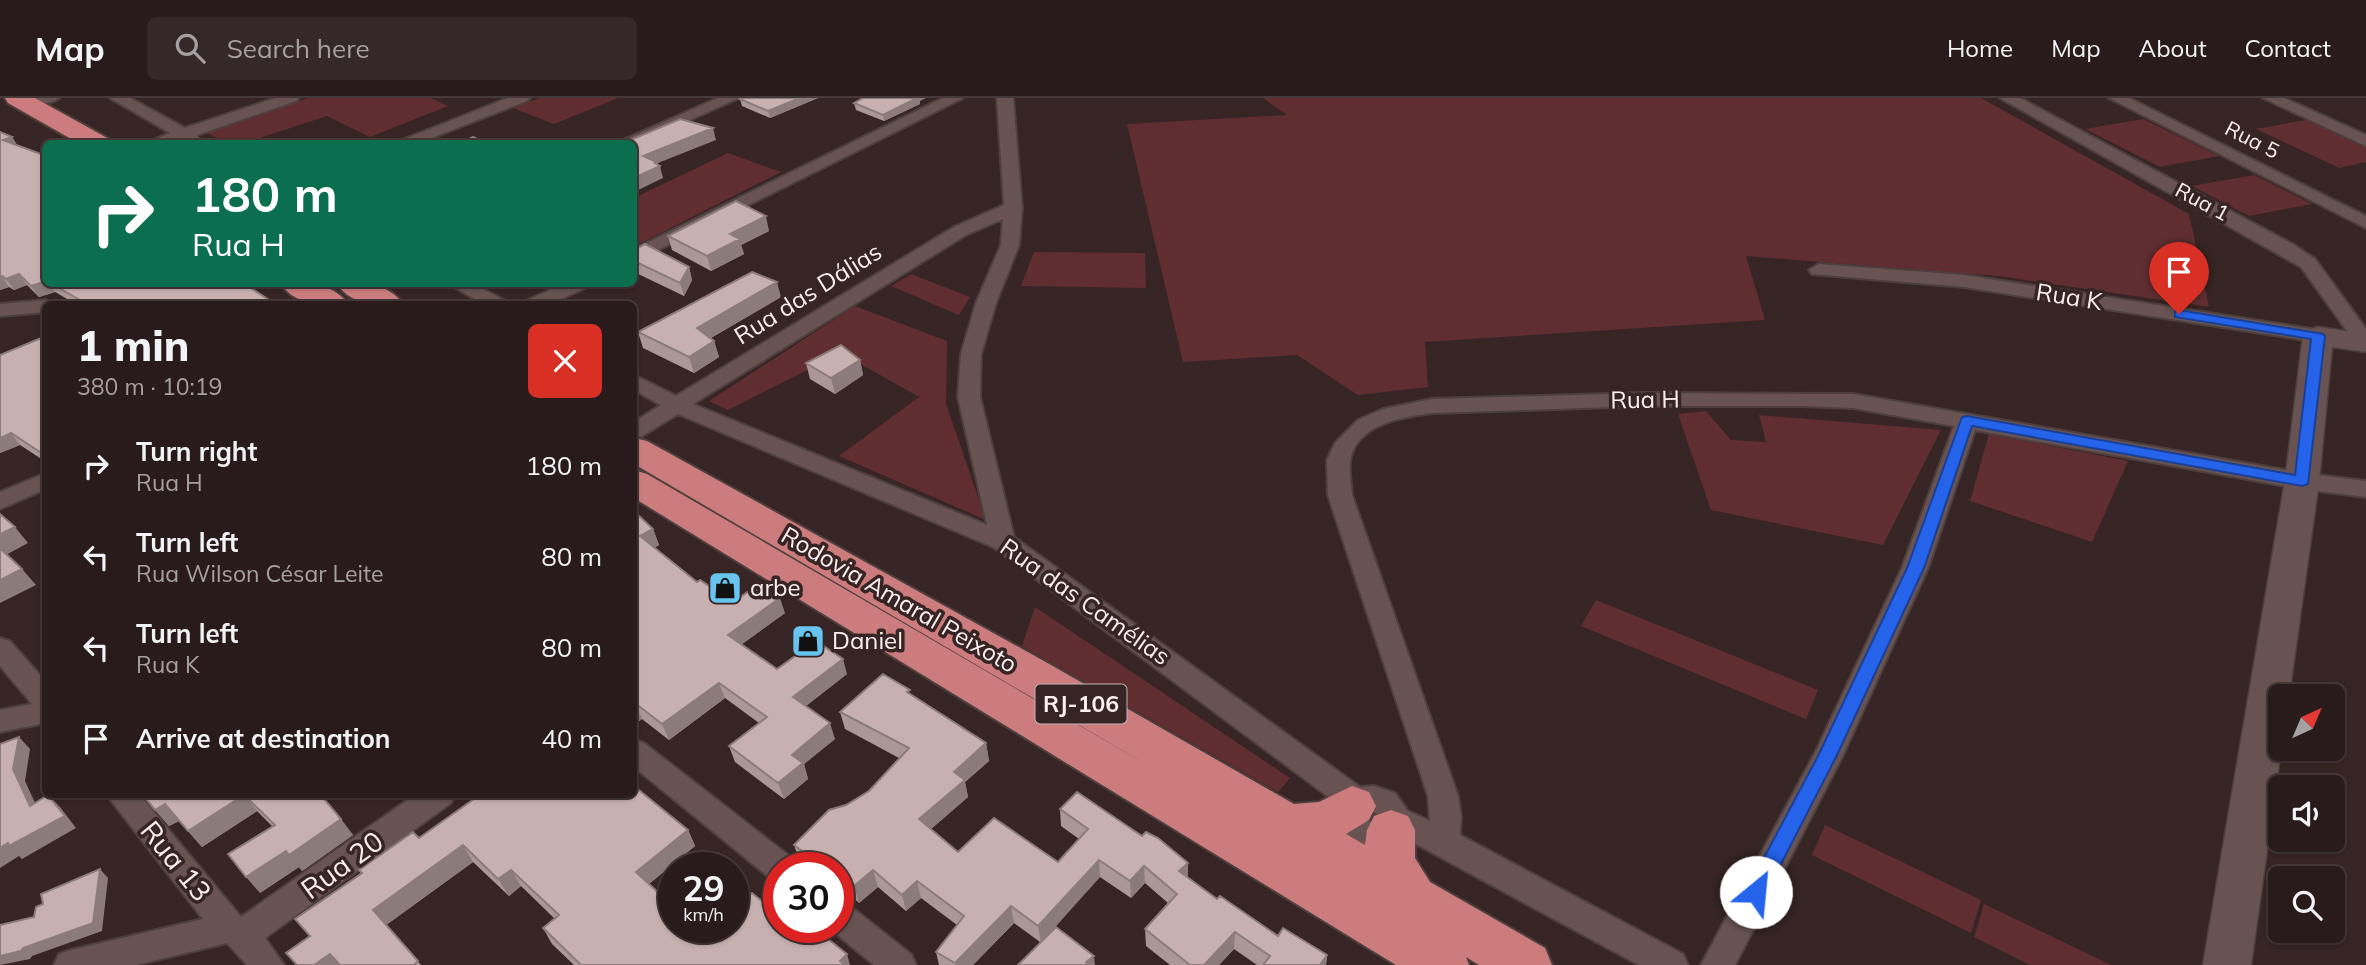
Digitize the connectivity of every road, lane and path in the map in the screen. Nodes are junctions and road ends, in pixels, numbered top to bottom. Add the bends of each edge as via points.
1 (17, 98) edge
2 (68, 98) edge
3 (118, 98) edge
4 (291, 98) edge
5 (523, 98) edge
6 (731, 98) edge
7 (955, 98) edge
8 (1005, 98) edge
9 (2008, 98) edge
10 (2118, 98) edge
11 (2271, 98) edge
12 (48, 106) edge
13 (0, 112) edge
14 (184, 135) junction
15 (48, 140) edge
16 (95, 140) edge
17 (167, 140) edge
18 (193, 140) edge
19 (411, 140) edge
20 (631, 140) edge
21 (2366, 141) edge
22 (1013, 208) junction
23 (2366, 223) edge
24 (637, 255) edge
25 (1819, 270) dead end
26 (301, 287) edge
27 (357, 287) edge
28 (464, 287) edge
29 (572, 287) edge
30 (327, 301) edge
31 (382, 301) edge
32 (491, 301) edge
33 (541, 301) edge
34 (42, 306) edge
35 (0, 310) edge
36 (2348, 340) edge
37 (637, 383) edge
38 (678, 406) junction
39 (1967, 420) junction
40 (637, 429) edge
41 (637, 451) edge
42 (2302, 481) junction
43 (42, 482) edge
44 (637, 484) edge
45 (2366, 489) edge
46 (0, 501) edge
47 (1002, 541) junction
48 (0, 648) edge
49 (42, 696) edge
50 (42, 713) edge
51 (0, 721) edge
52 (637, 753) edge
53 (124, 798) edge
54 (434, 798) edge
55 (1374, 814) junction
56 (1286, 825) junction
57 (1444, 842) junction
58 (763, 854) edge
59 (1412, 898) junction
60 (854, 928) edge
61 (236, 932) junction
62 (1427, 961) edge
63 (71, 965) edge
64 (267, 965) edge
65 (899, 965) edge
66 (1526, 965) edge
67 (1671, 965) edge
68 (1718, 965) edge
69 (2227, 965) edge

1 - 12 highway
2 - 12 street
3 - 14 street
4 - 14 street
5 - 19 street
6 - 20 street
7 - 24 street
8 - 22 street
9 - 36 street, Rua 1 via 2287,248 2308,263
10 - 23 street, Rua 5
11 - 21 street
12 - 16 highway
13 - 15 highway
14 - 17 street
14 - 18 street
22 - 38 street, Rua das Dálias via 960,231
22 - 47 street via 1010,245 971,354 968,397
25 - 36 street, Rua K via 1964,281
26 - 30 highway
27 - 31 highway
28 - 32 street
29 - 33 street
34 - 35 street
36 - 42 street
37 - 38 street, Rua das Camélias
38 - 40 street, Rua das Dálias
38 - 47 street, Rua das Camélias
39 - 42 street, Rua H
39 - 57 street, Rua H via 1853,401 1771,398 1432,406 1371,420 1349,439 1339,458 1340,495 1443,796 1447,816
39 - 68 street via 1916,568 1828,755
41 - 56 highway, Rodovia Amaral Peixoto / RJ-106
42 - 45 street, Rua H
42 - 69 street
43 - 46 street
44 - 62 highway, Rodovia Amaral Peixoto / RJ-106
47 - 55 street, Rua das Camélias
48 - 49 street
50 - 51 street
52 - 58 street
53 - 61 street, Rua 13
54 - 61 street, Rua 20
55 - 56 highway
55 - 57 street, Rua das Camélias
55 - 59 highway via 1390,858
56 - 59 highway, Rodovia Amaral Peixoto / RJ-106
57 - 67 street, Rua das Camélias
59 - 66 highway, Rodovia Amaral Peixoto / RJ-106
60 - 65 street
61 - 63 street, Rua 20
61 - 64 street, Rua 13

